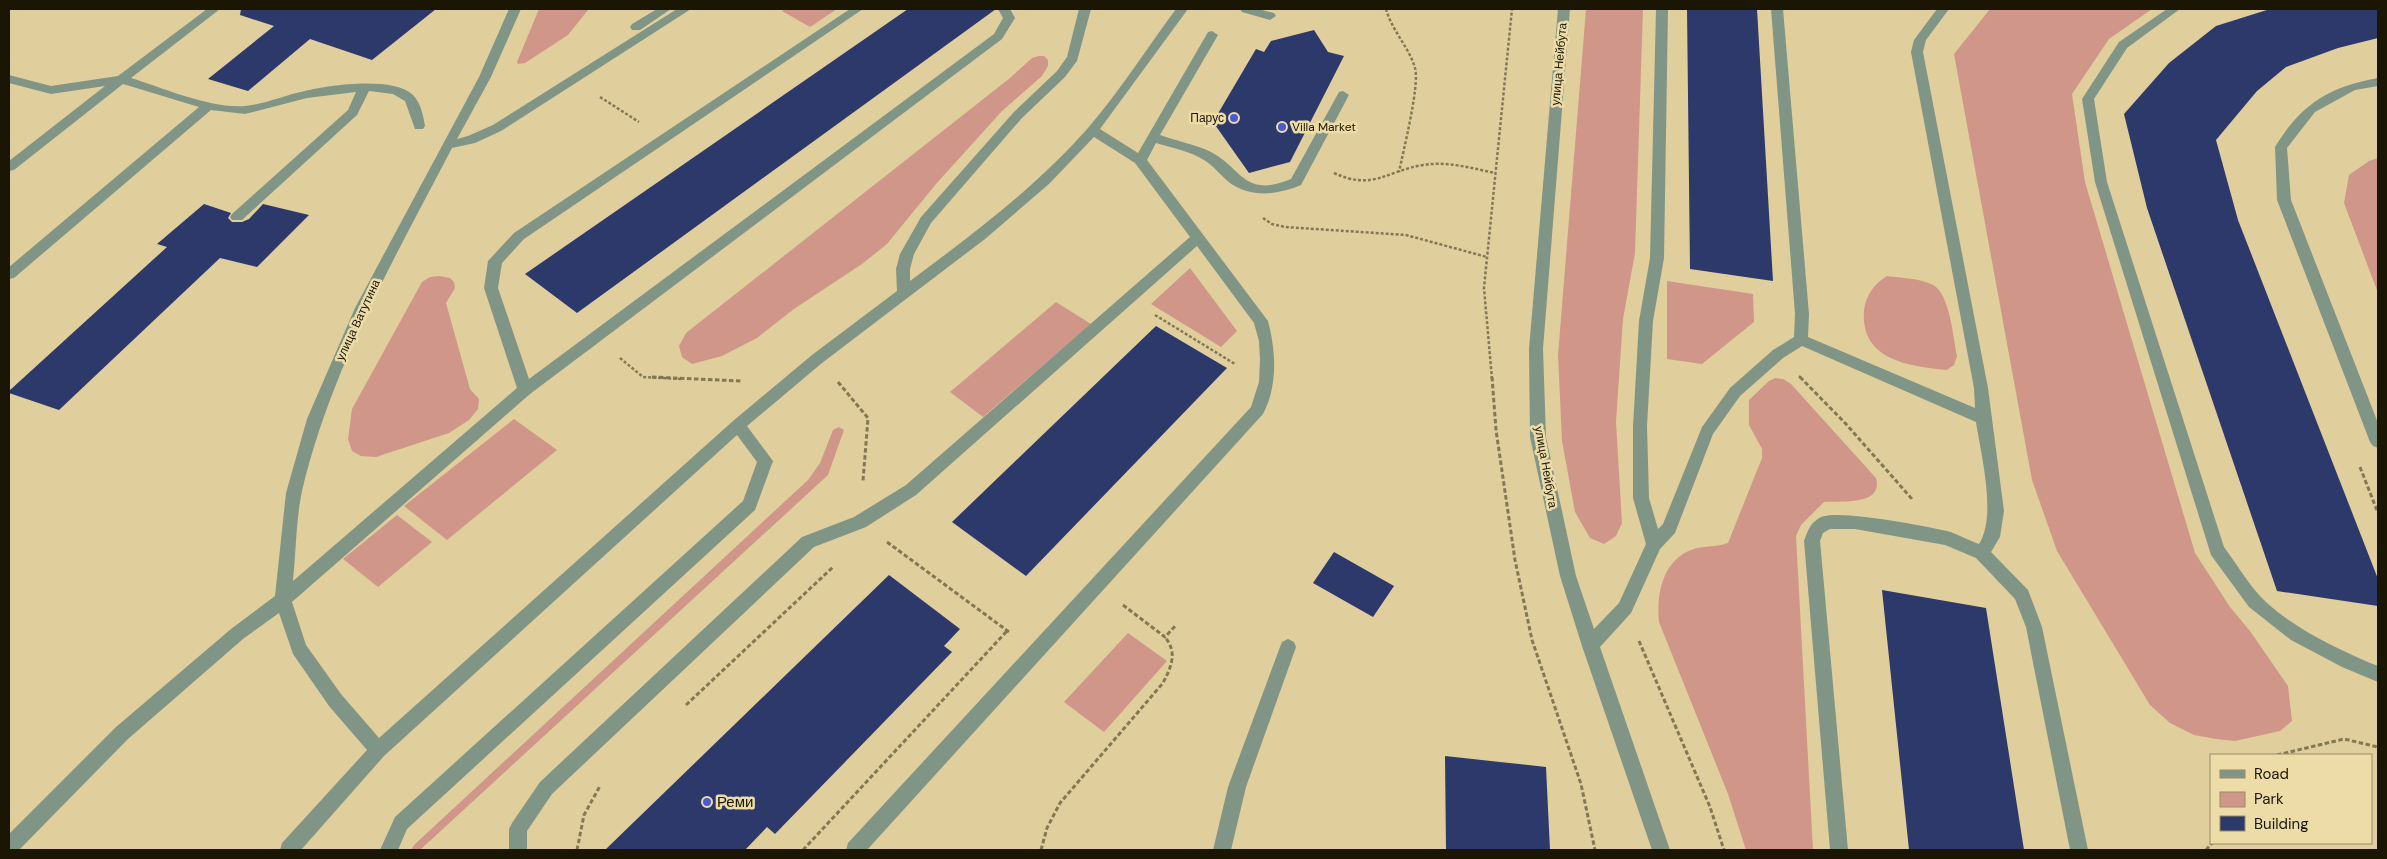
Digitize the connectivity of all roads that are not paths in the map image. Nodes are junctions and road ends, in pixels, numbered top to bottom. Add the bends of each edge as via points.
1 (214, 9) edge
2 (515, 9) edge
3 (666, 9) edge
4 (686, 9) edge
5 (857, 9) edge
6 (1004, 9) edge
7 (1085, 9) edge
8 (1182, 9) edge
9 (1246, 9) edge
10 (1564, 9) edge
11 (1662, 9) edge
12 (1777, 9) edge
13 (1942, 9) edge
14 (2174, 9) edge
15 (1270, 16) dead end
16 (636, 27) dead end
17 (1212, 35) dead end
18 (9, 79) edge
19 (121, 79) junction
20 (2378, 82) edge
21 (365, 87) junction
22 (1343, 95) dead end
23 (208, 106) junction
24 (419, 126) dead end
25 (1093, 130) junction
26 (1152, 137) junction
27 (448, 145) junction
28 (1140, 160) junction
29 (9, 167) edge
30 (237, 217) dead end
31 (1198, 238) junction
32 (9, 274) edge
33 (904, 292) junction
34 (1801, 340) junction
35 (525, 390) junction
36 (1983, 418) junction
37 (738, 425) junction
38 (2378, 442) edge
39 (1654, 544) junction
40 (1982, 552) junction
41 (284, 600) junction
42 (1590, 646) junction
43 (1288, 647) dead end
44 (2378, 674) edge
45 (378, 750) junction
46 (9, 847) edge
47 (290, 850) edge
48 (389, 850) edge
49 (518, 850) edge
50 (855, 850) edge
51 (1222, 850) edge
52 (1661, 850) edge
53 (1839, 850) edge
54 (2078, 850) edge

1 - 19 street
2 - 27 street, улица Ватутина via 485,77
3 - 16 street
4 - 27 street via 498,128 471,140
5 - 35 street via 519,236 496,262 491,288
6 - 35 street via 1009,18 998,36
7 - 33 street via 1073,58 1061,74 1018,115 926,220 903,268
8 - 25 street
9 - 15 street
10 - 42 street, улица Нейбута via 1536,349 1538,437 1568,576
11 - 39 street via 1657,258 1646,321 1640,426 1641,498
12 - 34 street via 1802,314
13 - 36 street via 1920,40 1917,52 1981,388
14 - 44 street via 2123,46 2088,99 2104,191 2217,550 2255,602 2297,634 2348,662
17 - 26 street
18 - 19 street via 51,90
19 - 23 street
19 - 29 street
20 - 38 street via 2352,87 2311,109 2281,147 2284,200
21 - 23 street via 307,94 245,110
21 - 24 street via 398,90 408,96 418,113
21 - 30 street via 353,112
22 - 26 street via 1296,182 1285,188 1244,186 1204,154
23 - 32 street
25 - 28 street
25 - 33 street via 1044,181 980,236
26 - 28 street
27 - 41 street, улица Ватутина via 362,308 314,419 294,493
28 - 31 street
31 - 49 street via 911,490 860,522 808,542 546,788 518,829
31 - 50 street via 1261,321 1266,341 1266,382 1258,410
33 - 37 street
34 - 36 street
34 - 39 street via 1778,354 1735,392 1707,432 1669,528
35 - 41 street
36 - 40 street via 1996,511 1992,537
37 - 45 street
37 - 48 street via 765,461 749,505 401,823
39 - 42 street via 1626,608
40 - 53 street via 1947,538 1854,522 1827,522 1816,529 1812,541
40 - 54 street via 2022,595 2034,627
41 - 45 street, улица Ватутина via 299,649 335,700
41 - 46 street via 238,634 122,732
42 - 52 street, улица Нейбута
43 - 51 street via 1237,787
45 - 47 street

